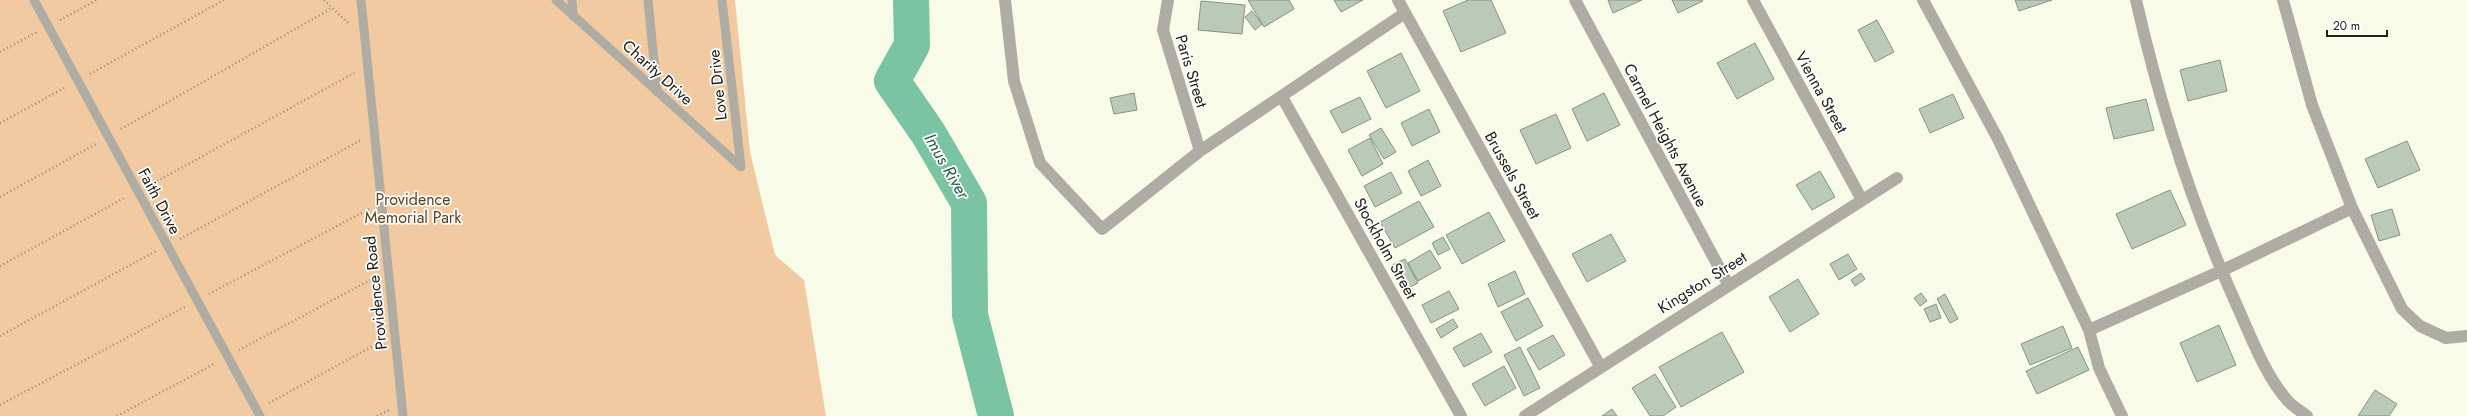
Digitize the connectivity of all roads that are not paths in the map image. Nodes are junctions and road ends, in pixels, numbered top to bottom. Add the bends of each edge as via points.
1 (34, 0) edge
2 (361, 0) edge
3 (556, 0) edge
4 (572, 0) edge
5 (648, 0) edge
6 (722, 0) edge
7 (1005, 0) edge
8 (1168, 0) edge
9 (1398, 0) edge
10 (1575, 0) edge
11 (1753, 0) edge
12 (1923, 0) edge
13 (2136, 0) edge
14 (2283, 0) edge
15 (1405, 13) junction
16 (573, 16) junction
17 (657, 92) junction
18 (1282, 96) junction
19 (1200, 151) junction
20 (741, 167) joint
21 (1897, 178) dead end
22 (1862, 200) junction
23 (2352, 208) junction
24 (2221, 271) junction
25 (1728, 284) junction
26 (2089, 330) junction
27 (2467, 336) edge
28 (1600, 366) junction
29 (258, 413) edge
30 (403, 416) edge
31 (1461, 416) edge
32 (1525, 416) edge
33 (2122, 416) edge
34 (2307, 416) edge

1 - 29 lane, Faith Drive
2 - 30 lane, Providence Road
3 - 16 lane, Charity Drive
4 - 16 lane
5 - 17 lane
6 - 20 lane, Love Drive
7 - 19 street via 1014,81 1040,163 1102,229
8 - 19 street, Paris Street via 1163,30
9 - 15 street, Brussels Street
10 - 25 street, Carmel Heights Avenue
11 - 22 street, Vienna Street
12 - 26 street via 1998,139
13 - 24 street via 2176,149
14 - 23 street via 2312,105
15 - 18 street
15 - 28 street, Brussels Street
16 - 17 lane, Charity Drive
17 - 20 lane, Charity Drive
18 - 19 street
18 - 31 street, Stockholm Street
21 - 22 street, Kingston Street
22 - 25 street, Kingston Street
23 - 24 street
23 - 27 street via 2402,309 2420,326 2446,338
24 - 26 street
24 - 34 street via 2267,368 2288,401
25 - 28 street, Kingston Street
26 - 33 street via 2099,368
28 - 32 street, Kingston Street

